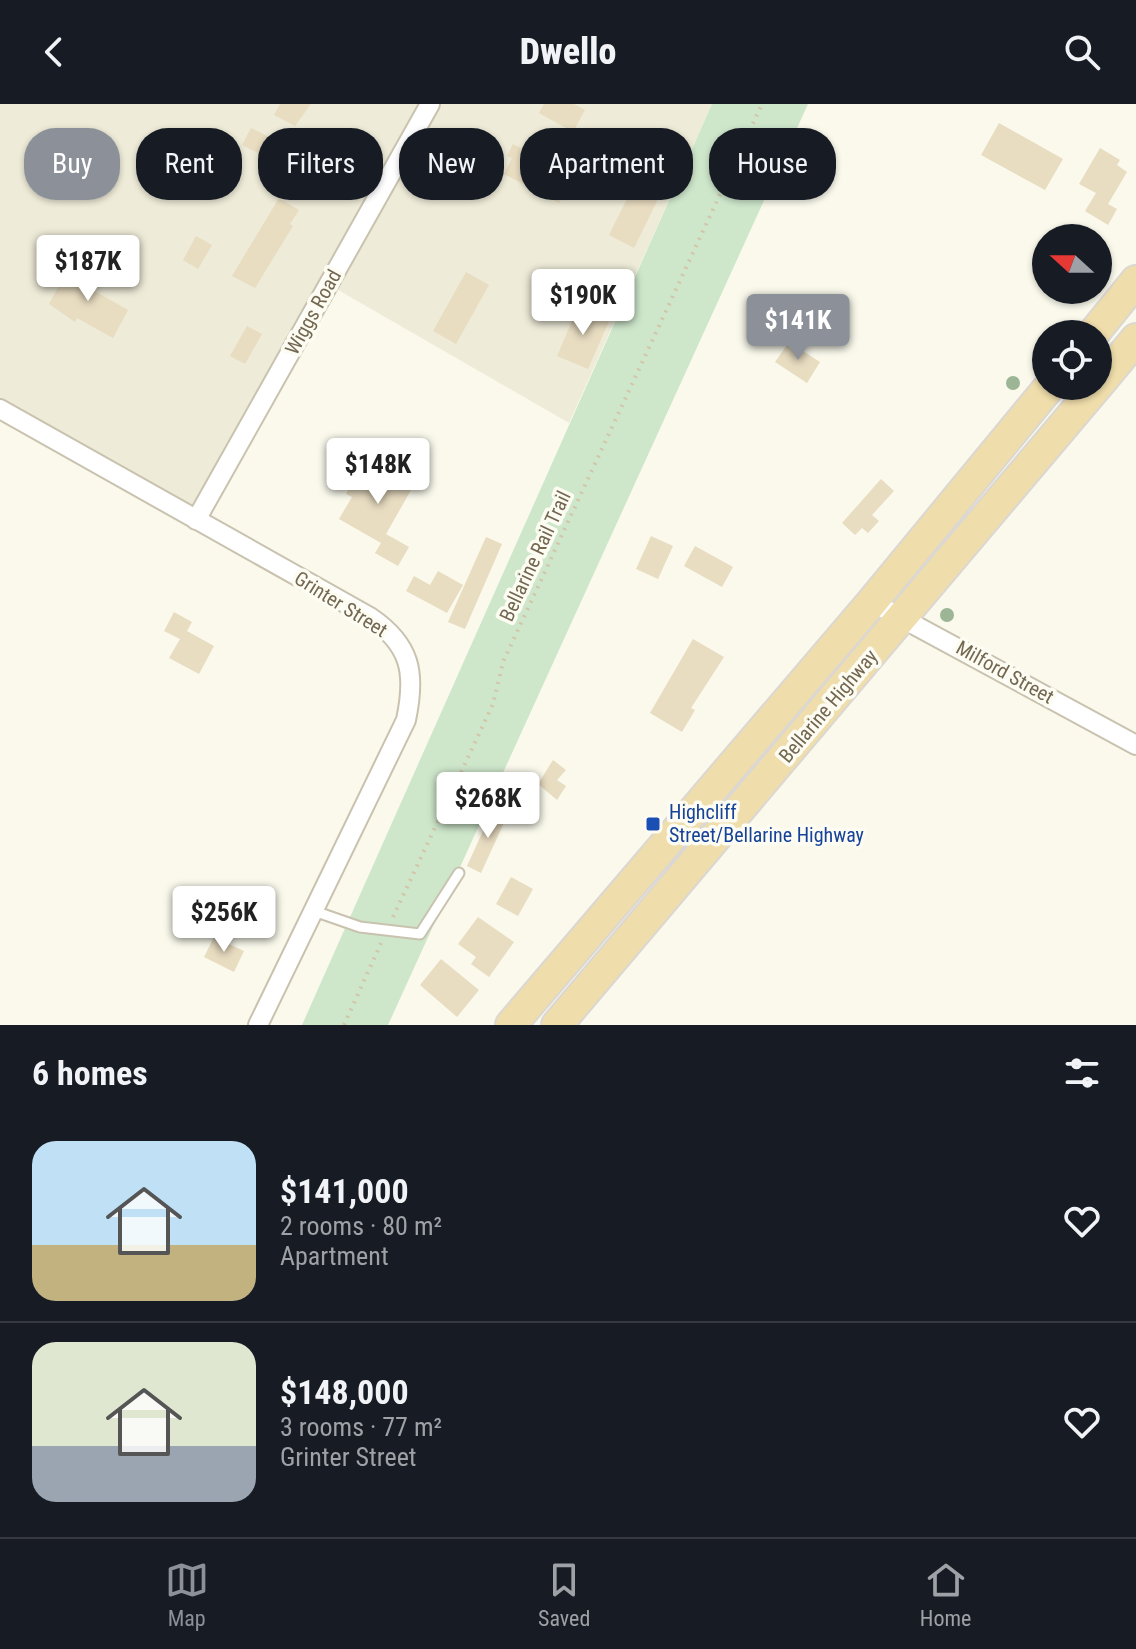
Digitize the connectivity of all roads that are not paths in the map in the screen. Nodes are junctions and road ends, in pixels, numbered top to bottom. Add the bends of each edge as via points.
1 (430, 104) edge
2 (1136, 281) edge
3 (1104, 320) edge
4 (1136, 339) edge
5 (1112, 367) edge
6 (1038, 400) edge
7 (1085, 400) edge
8 (0, 409) edge
9 (196, 520) junction
10 (872, 602) junction
11 (903, 618) junction
12 (1136, 745) edge
13 (459, 873) dead end
14 (311, 910) junction
15 (258, 1025) edge
16 (511, 1025) edge
17 (557, 1025) edge

1 - 9 street, Wiggs Road
2 - 3 highway
4 - 5 highway, Bellarine Highway
6 - 10 highway, Bellarine Highway
7 - 11 highway, Bellarine Highway
8 - 9 street, Grinter Street
9 - 14 street, Grinter Street via 370,617 400,643 407,657 412,695 406,720
10 - 11 street, Milford Street
10 - 16 highway, Bellarine Highway
11 - 12 street, Milford Street
11 - 17 highway, Bellarine Highway
13 - 14 lane via 420,934 360,927
14 - 15 street, Grinter Street

